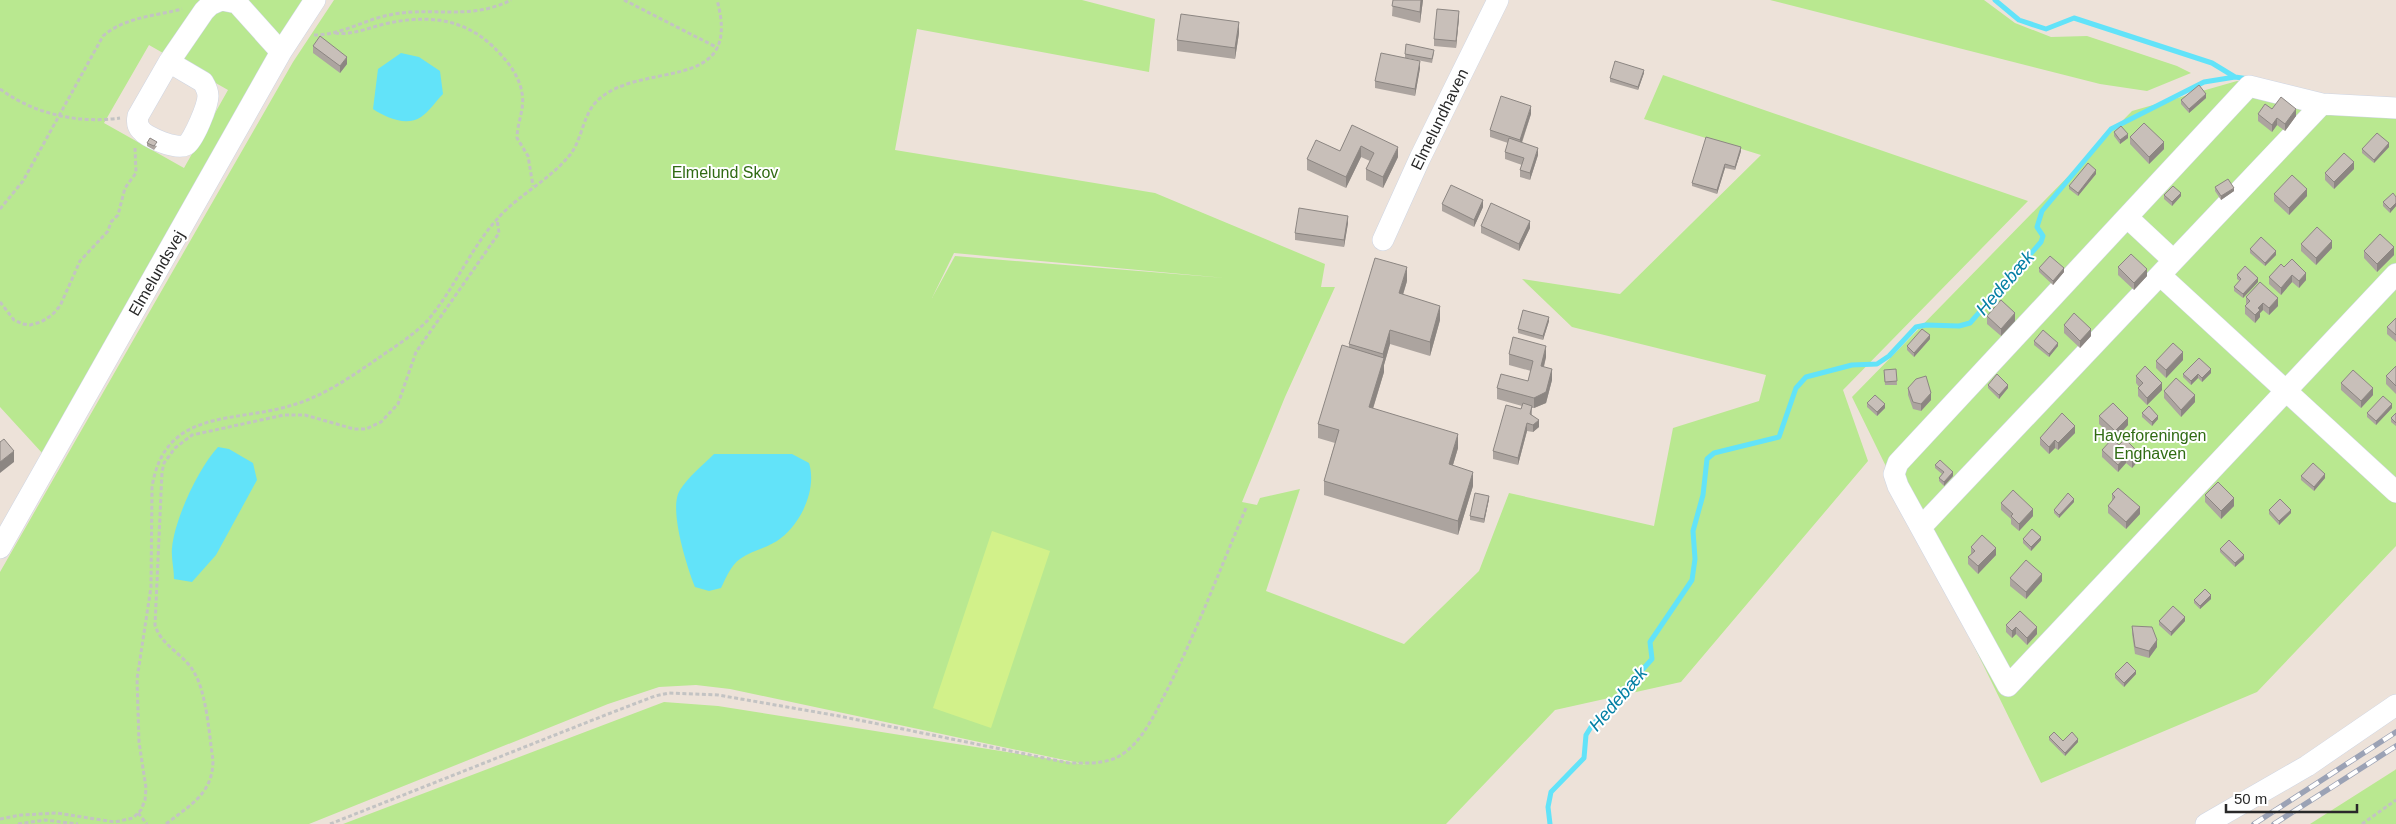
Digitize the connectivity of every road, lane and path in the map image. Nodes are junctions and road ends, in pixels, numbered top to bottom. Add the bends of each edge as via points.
1 (221, 0) edge
2 (315, 0) edge
3 (510, 0) edge
4 (624, 0) edge
5 (717, 0) edge
6 (1498, 0) edge
7 (186, 8) dead end
8 (334, 33) junction
9 (286, 43) junction
10 (718, 48) junction
11 (170, 62) junction
12 (0, 89) edge
13 (2322, 104) junction
14 (2396, 108) edge
15 (60, 116) junction
16 (138, 116) junction
17 (140, 141) dead end
18 (533, 186) junction
19 (0, 209) edge
20 (497, 218) junction
21 (2128, 218) junction
22 (1383, 240) dead end
23 (2167, 268) junction
24 (2396, 274) edge
25 (0, 302) edge
26 (2285, 390) junction
27 (2396, 492) edge
28 (1246, 508) dead end
29 (1922, 526) junction
30 (0, 548) edge
31 (2396, 704) edge
32 (2396, 800) edge
33 (138, 813) junction
34 (0, 819) edge
35 (18, 824) edge
36 (78, 824) edge
37 (147, 824) edge
38 (166, 824) edge
39 (330, 824) edge
40 (2206, 824) edge
41 (2362, 824) edge

1 - 9 street via 237,4
1 - 11 street via 204,11
2 - 9 street, Elmelundsvej
3 - 8 path via 466,13 403,12
4 - 10 path
5 - 10 path via 722,32
6 - 22 street, Elmelundhaven
7 - 15 path via 131,20 111,30 97,45
8 - 9 path
8 - 18 path via 428,19 468,27 494,46 520,82 523,104 517,138 528,156
9 - 30 street, Elmelundsvej
10 - 18 path via 705,61 602,97 585,120 571,155
11 - 16 street
11 - 16 street via 203,82 207,89 208,98 193,138 181,147 171,146 144,134 137,124
12 - 15 path via 32,107
13 - 14 street
13 - 21 street via 2249,86
13 - 23 street
15 - 16 path via 100,121
15 - 19 path via 22,181
17 - 25 path via 134,154 136,172 125,188 118,215 80,261 60,306 41,322 30,325 14,320
18 - 20 path
20 - 33 path via 426,322 376,360 312,398 280,408 204,423 177,436 164,449 152,487 151,587 136,679 139,742 146,788 145,800
20 - 38 path via 499,233 416,352 398,404 381,422 366,429 354,429 296,414 246,422 192,435 175,448 164,463 155,624 160,638 183,657 195,674 213,760 207,788
21 - 23 street
21 - 29 street via 1898,463 1894,474 1898,486
23 - 26 street
23 - 29 street
24 - 26 street
26 - 27 street
26 - 29 street via 2008,686
28 - 39 path via 1185,654 1157,709 1129,748 1110,760 1069,763 768,704 692,693 654,696
31 - 40 street via 2307,766
32 - 41 path
33 - 34 path via 125,822 57,813
33 - 37 path
35 - 36 path via 45,820

